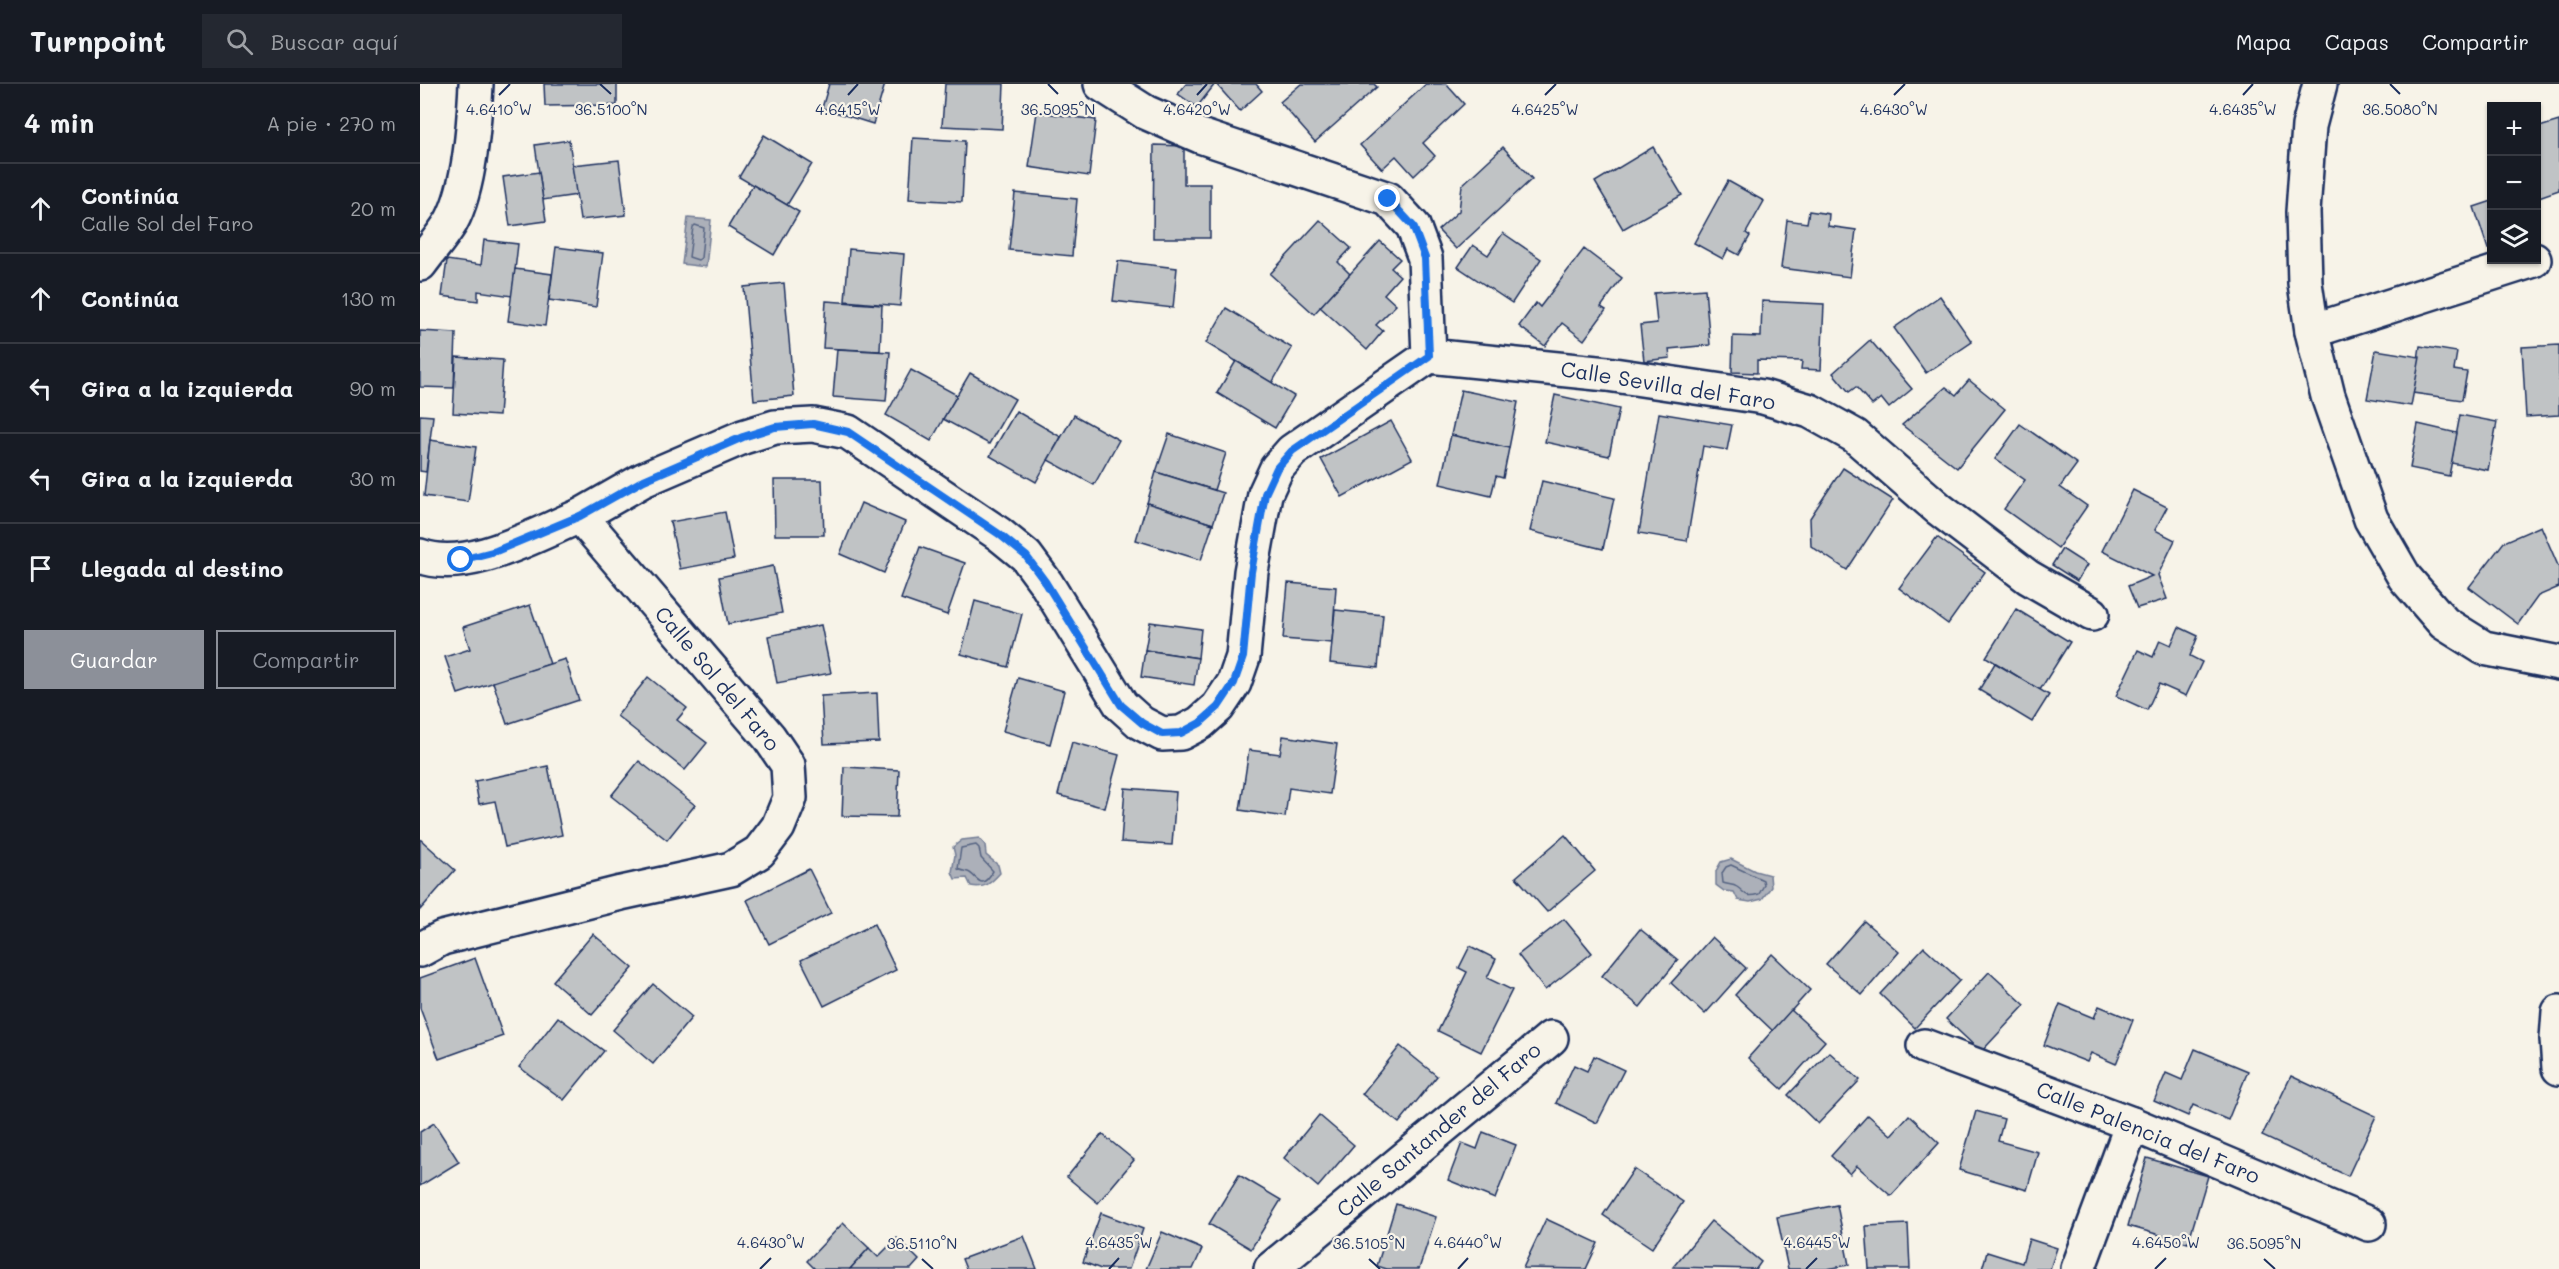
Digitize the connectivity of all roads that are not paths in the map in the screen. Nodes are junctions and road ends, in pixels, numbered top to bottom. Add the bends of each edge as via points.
1 (476, 84) edge
2 (1101, 84) edge
3 (2320, 84) edge
4 (2559, 251) edge
5 (2541, 257) edge
6 (420, 264) edge
7 (2520, 264) edge
8 (2312, 331) junction
9 (1429, 356) junction
10 (580, 516) junction
11 (420, 556) edge
12 (2092, 614) dead end
13 (2559, 663) edge
14 (420, 950) edge
15 (2559, 1012) edge
16 (1551, 1038) dead end
17 (1924, 1046) dead end
18 (2559, 1068) edge
19 (2132, 1125) junction
20 (2369, 1224) dead end
21 (1271, 1269) edge
22 (2078, 1269) edge

1 - 6 street via 466,177 451,221
2 - 9 street via 1145,112 1200,136 1388,199 1413,226 1425,258
3 - 8 street via 2309,126 2303,212 2305,283
4 - 5 street
7 - 8 street
8 - 13 street via 2328,396 2371,519 2405,578 2444,623 2484,648
9 - 10 street via 1292,451 1277,468 1265,494 1251,572 1243,657 1234,683 1218,707 1181,733 1162,734 1121,705 1026,556 848,432 813,424 775,427 743,437 644,480
9 - 12 street, Calle Sevilla del Faro via 1607,374 1763,397 1810,411 1855,436 1939,509 2028,577
10 - 11 street via 496,551 461,560
10 - 14 street, Calle Sol del Faro via 769,736 788,765 790,798 778,828 759,852 732,869 442,939
15 - 18 street
16 - 21 street, Calle Santander del Faro
17 - 19 street, Calle Palencia del Faro
19 - 20 street, Calle Palencia del Faro
19 - 22 street

